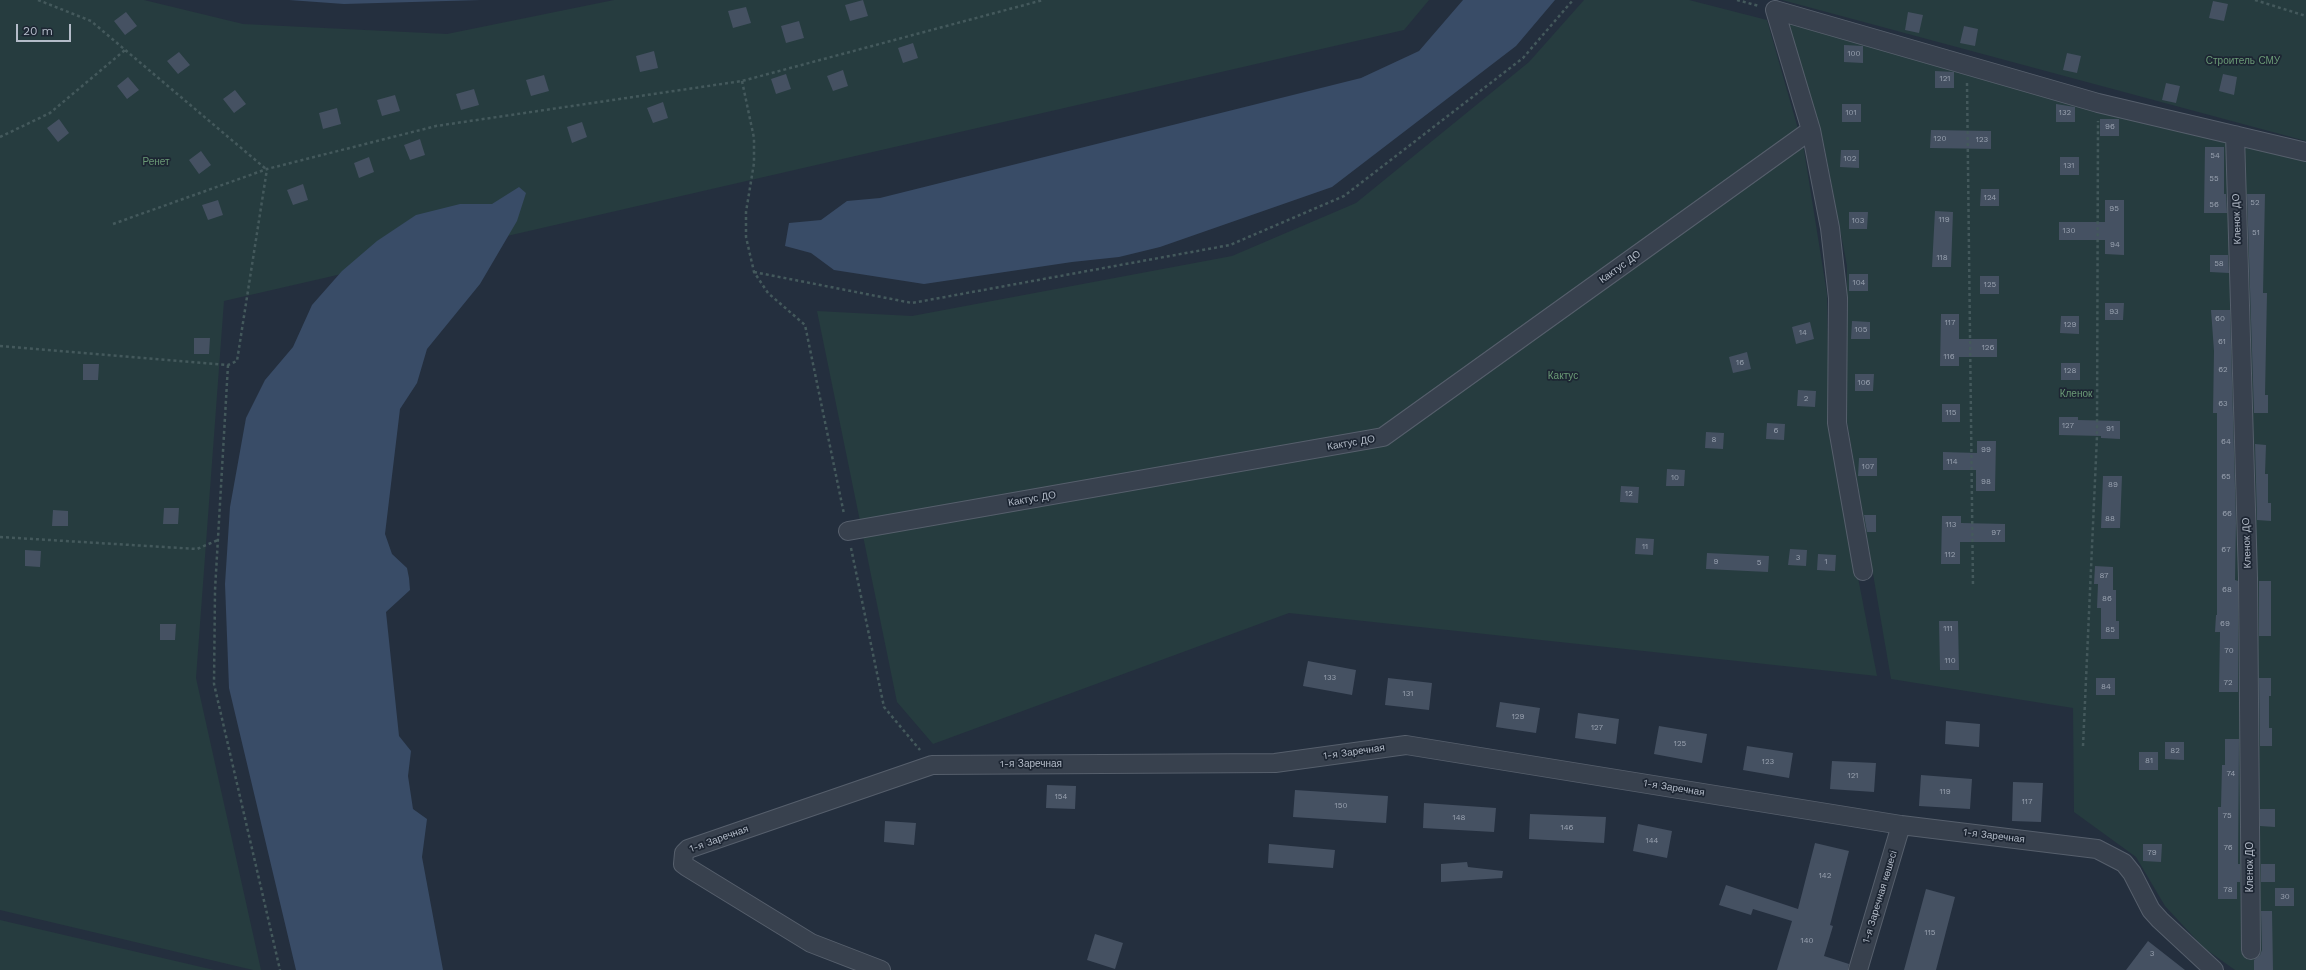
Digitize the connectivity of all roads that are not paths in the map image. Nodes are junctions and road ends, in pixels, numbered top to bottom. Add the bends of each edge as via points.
1 (1811, 130) junction
2 (2235, 135) junction
3 (2306, 152) edge
4 (848, 531) road end
5 (1864, 571) dead end
6 (1901, 825) junction
7 (2251, 950) dead end
8 (881, 970) edge
9 (1858, 970) edge
10 (2214, 970) edge

1 - 2 street via 1775,10 2098,103
1 - 4 street, Кактус ДО via 1383,437
1 - 5 street via 1830,228 1838,298 1837,423
2 - 3 street
2 - 7 street, Кленок ДО via 2248,578
6 - 8 street, 1-я Заречная via 1406,745 1275,763 932,765 688,849 682,858 683,864 687,867 811,943
6 - 9 street, 1-я Заречная көшесі
6 - 10 street, 1-я Заречная via 2097,848 2124,863 2132,872 2151,910

